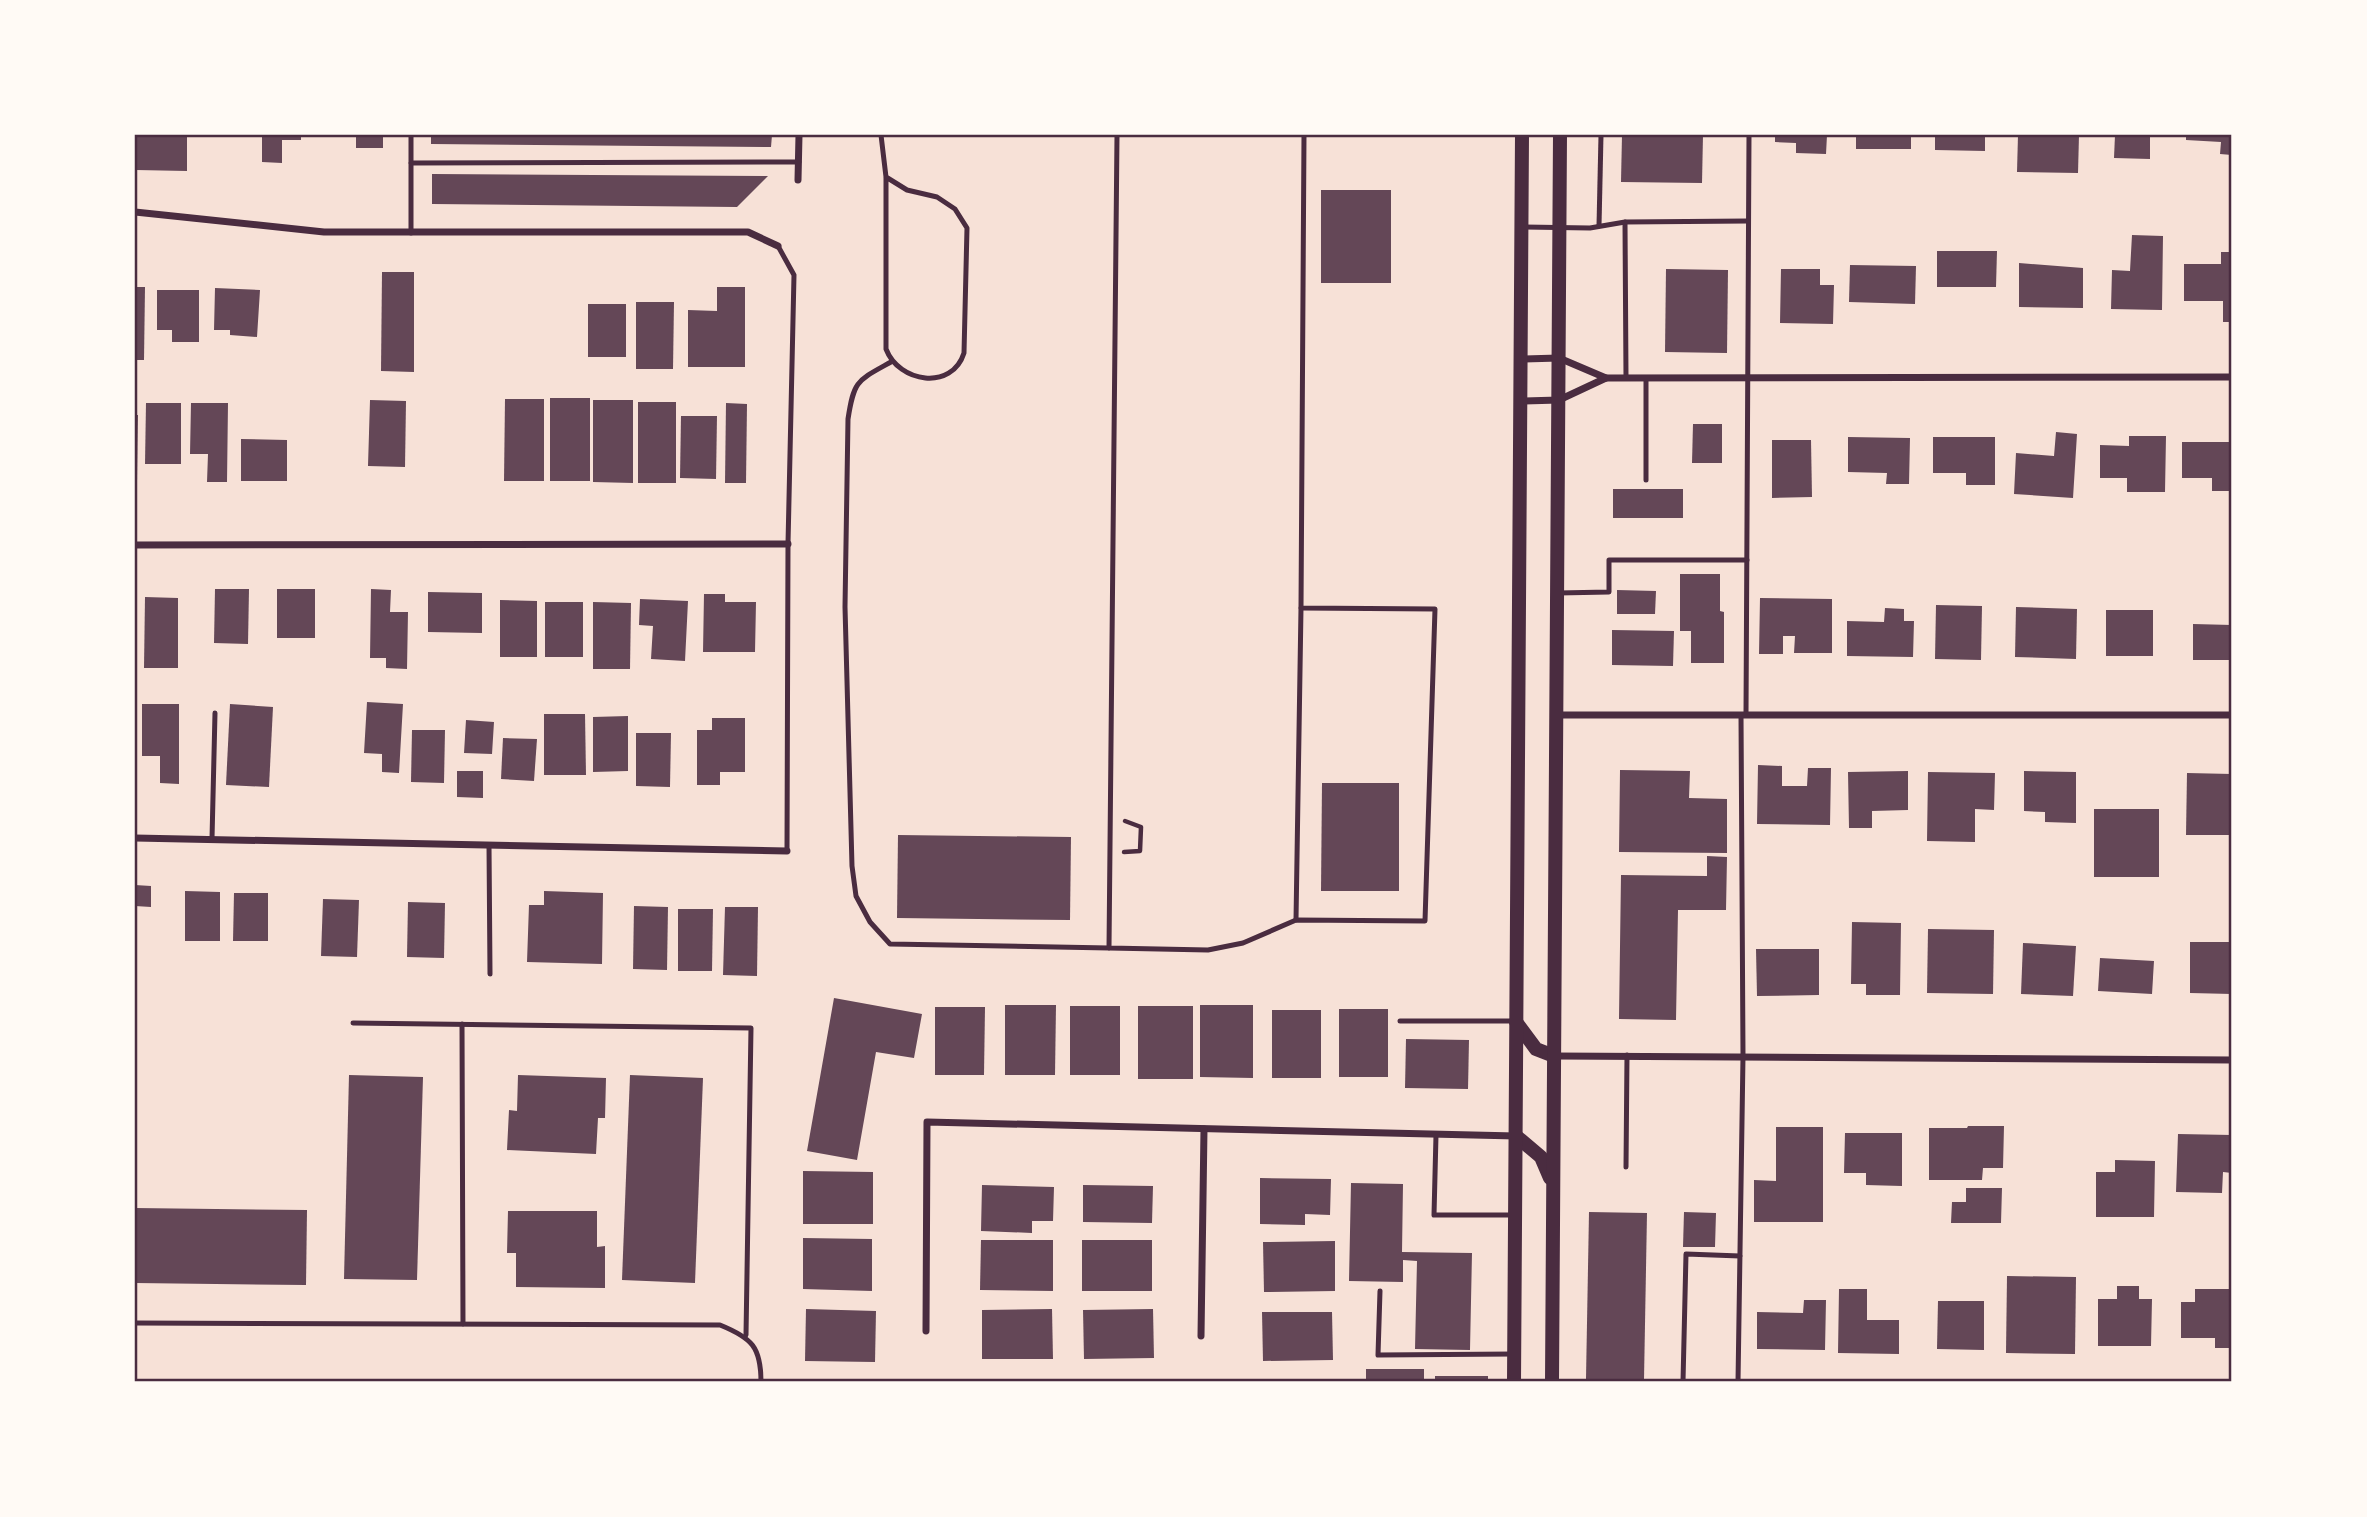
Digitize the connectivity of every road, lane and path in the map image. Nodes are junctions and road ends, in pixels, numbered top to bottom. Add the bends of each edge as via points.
1 (411, 135) edge
2 (799, 135) edge
3 (881, 135) edge
4 (1117, 135) edge
5 (1304, 135) edge
6 (1522, 135) edge
7 (1560, 135) edge
8 (1601, 135) edge
9 (1749, 135) edge
10 (799, 162) junction
11 (411, 163) junction
12 (886, 177) junction
13 (799, 180) dead end
14 (135, 212) edge
15 (1748, 221) junction
16 (1625, 222) junction
17 (1600, 226) junction
18 (1522, 227) junction
19 (1559, 227) junction
20 (411, 234) junction
21 (778, 246) joint
22 (1559, 358) junction
23 (1522, 359) junction
24 (891, 362) junction
25 (1646, 377) junction
26 (1747, 377) junction
27 (2232, 377) edge
28 (1605, 378) junction
29 (1626, 378) junction
30 (1559, 400) junction
31 (1521, 401) junction
32 (1646, 480) dead end
33 (788, 544) junction
34 (135, 545) edge
35 (1747, 560) junction
36 (1557, 593) junction
37 (1301, 608) junction
38 (215, 713) dead end
39 (1558, 715) junction
40 (1744, 715) junction
41 (2232, 715) edge
42 (135, 838) edge
43 (212, 839) junction
44 (489, 845) junction
45 (787, 851) joint
46 (1296, 920) junction
47 (1109, 948) junction
48 (490, 974) dead end
49 (1400, 1021) dead end
50 (1516, 1021) junction
51 (354, 1023) dead end
52 (462, 1024) junction
53 (1627, 1055) junction
54 (1554, 1056) junction
55 (1743, 1056) junction
56 (2232, 1060) edge
57 (1204, 1129) junction
58 (1436, 1135) junction
59 (1516, 1136) junction
60 (1626, 1167) dead end
61 (1553, 1186) junction
62 (1515, 1215) junction
63 (1740, 1256) junction
64 (1380, 1290) dead end
65 (135, 1323) edge
66 (463, 1324) junction
67 (926, 1331) dead end
68 (746, 1335) junction
69 (1201, 1336) dead end
70 (1514, 1354) junction
71 (761, 1382) edge
72 (1514, 1382) edge
73 (1552, 1382) edge
74 (1683, 1382) edge
75 (1738, 1382) edge

1 - 11 lane
2 - 10 street
3 - 12 lane
4 - 47 lane
5 - 37 lane
6 - 18 main road
7 - 19 main road
8 - 17 lane
9 - 15 lane
10 - 11 lane
10 - 13 street
11 - 20 lane
12 - 24 lane via 886,349
12 - 24 lane via 907,190 937,197 955,209 967,228 960,367 922,377 906,375
14 - 20 street via 324,232
15 - 16 lane
15 - 26 lane
16 - 17 lane
16 - 29 lane
17 - 19 lane
18 - 19 lane
18 - 23 main road
19 - 22 main road
20 - 21 street via 748,232
21 - 33 lane via 794,275
22 - 23 street
22 - 28 street
22 - 30 main road
23 - 31 main road
24 - 47 lane via 863,377 852,389 848,419 846,656 856,896 870,922 890,944
25 - 26 street
25 - 29 street
25 - 32 lane
26 - 27 street
26 - 35 lane
28 - 29 street
28 - 30 street
30 - 31 street
30 - 36 main road
31 - 50 main road
33 - 34 street
33 - 45 lane
35 - 36 lane via 1609,560 1609,592
35 - 40 lane
36 - 39 main road
37 - 46 lane
37 - 46 lane via 1434,609 1425,921
38 - 43 lane
39 - 40 street
39 - 54 main road
40 - 41 street
40 - 55 lane
42 - 43 street
43 - 44 street
44 - 45 street
44 - 48 lane
46 - 47 lane via 1243,943 1208,950
49 - 50 lane
50 - 54 main road via 1536,1049
50 - 59 main road
51 - 52 lane
52 - 66 lane
52 - 68 lane via 751,1027
53 - 54 street
53 - 55 street
53 - 60 lane
54 - 61 main road
55 - 56 street
55 - 63 lane
57 - 58 street
57 - 67 street via 928,1122
57 - 69 street
58 - 59 street
58 - 62 lane via 1434,1215
59 - 61 main road via 1541,1157
59 - 62 main road
61 - 73 main road
62 - 70 main road
63 - 74 lane via 1686,1254
63 - 75 lane
64 - 70 lane via 1378,1355
65 - 66 lane
66 - 68 lane via 720,1325
68 - 71 lane via 761,1361
70 - 72 main road

